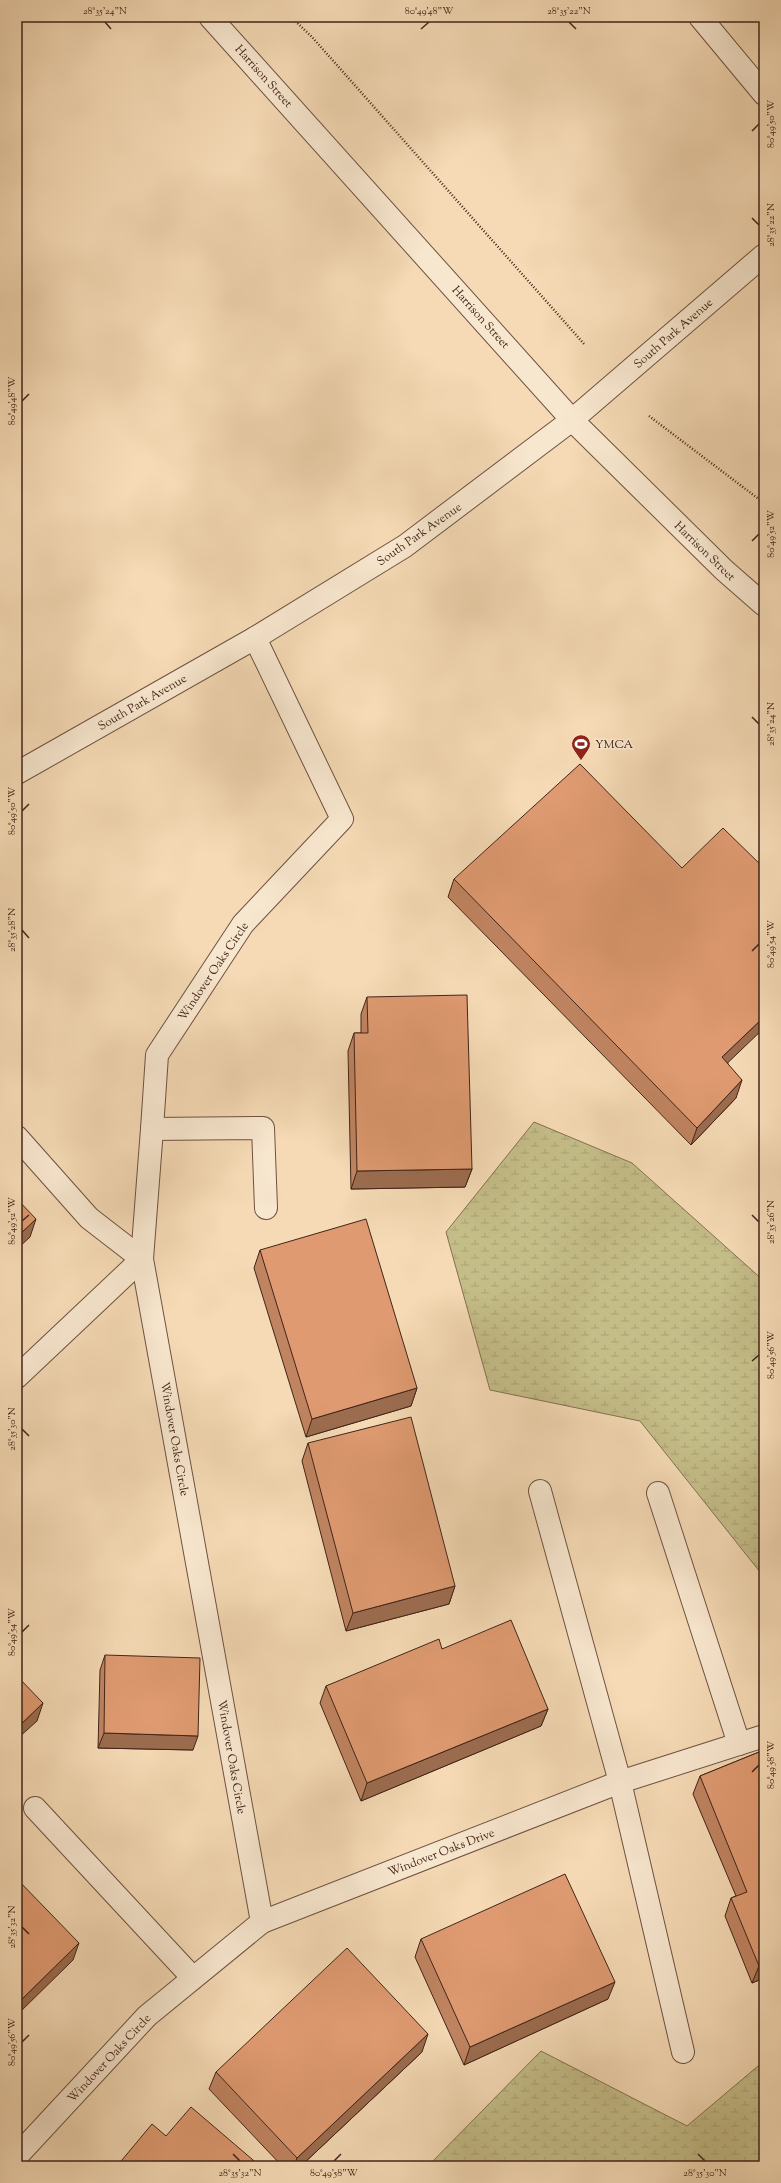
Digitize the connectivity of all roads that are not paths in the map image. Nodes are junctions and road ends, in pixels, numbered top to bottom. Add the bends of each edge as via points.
1 (210, 17) edge
2 (700, 17) edge
3 (764, 94) edge
4 (764, 255) edge
5 (572, 420) junction
6 (764, 605) edge
7 (255, 638) junction
8 (17, 773) edge
9 (152, 1129) junction
10 (17, 1137) edge
11 (266, 1208) dead end
12 (142, 1259) junction
13 (17, 1377) edge
14 (540, 1491) dead end
15 (658, 1493) dead end
16 (764, 1736) edge
17 (739, 1744) junction
18 (620, 1782) junction
19 (35, 1808) dead end
20 (262, 1922) junction
21 (193, 1978) junction
22 (683, 2052) dead end
23 (17, 2156) edge

1 - 5 street, Harrison Street
2 - 3 street
4 - 5 street, South Park Avenue
5 - 6 street, Harrison Street via 724,570
5 - 7 street, South Park Avenue via 404,546
7 - 8 street, South Park Avenue
7 - 9 street, Windover Oaks Circle via 342,820 243,924 157,1055
9 - 11 street via 263,1128
9 - 12 street, Windover Oaks Circle
10 - 12 street via 88,1218
12 - 13 street
12 - 20 street, Windover Oaks Circle
14 - 18 street
15 - 17 street
16 - 17 street, Windover Oaks Drive
17 - 18 street, Windover Oaks Drive
18 - 20 street, Windover Oaks Drive
18 - 22 street
19 - 21 street
20 - 21 street, Windover Oaks Circle
21 - 23 street, Windover Oaks Circle via 147,2016

